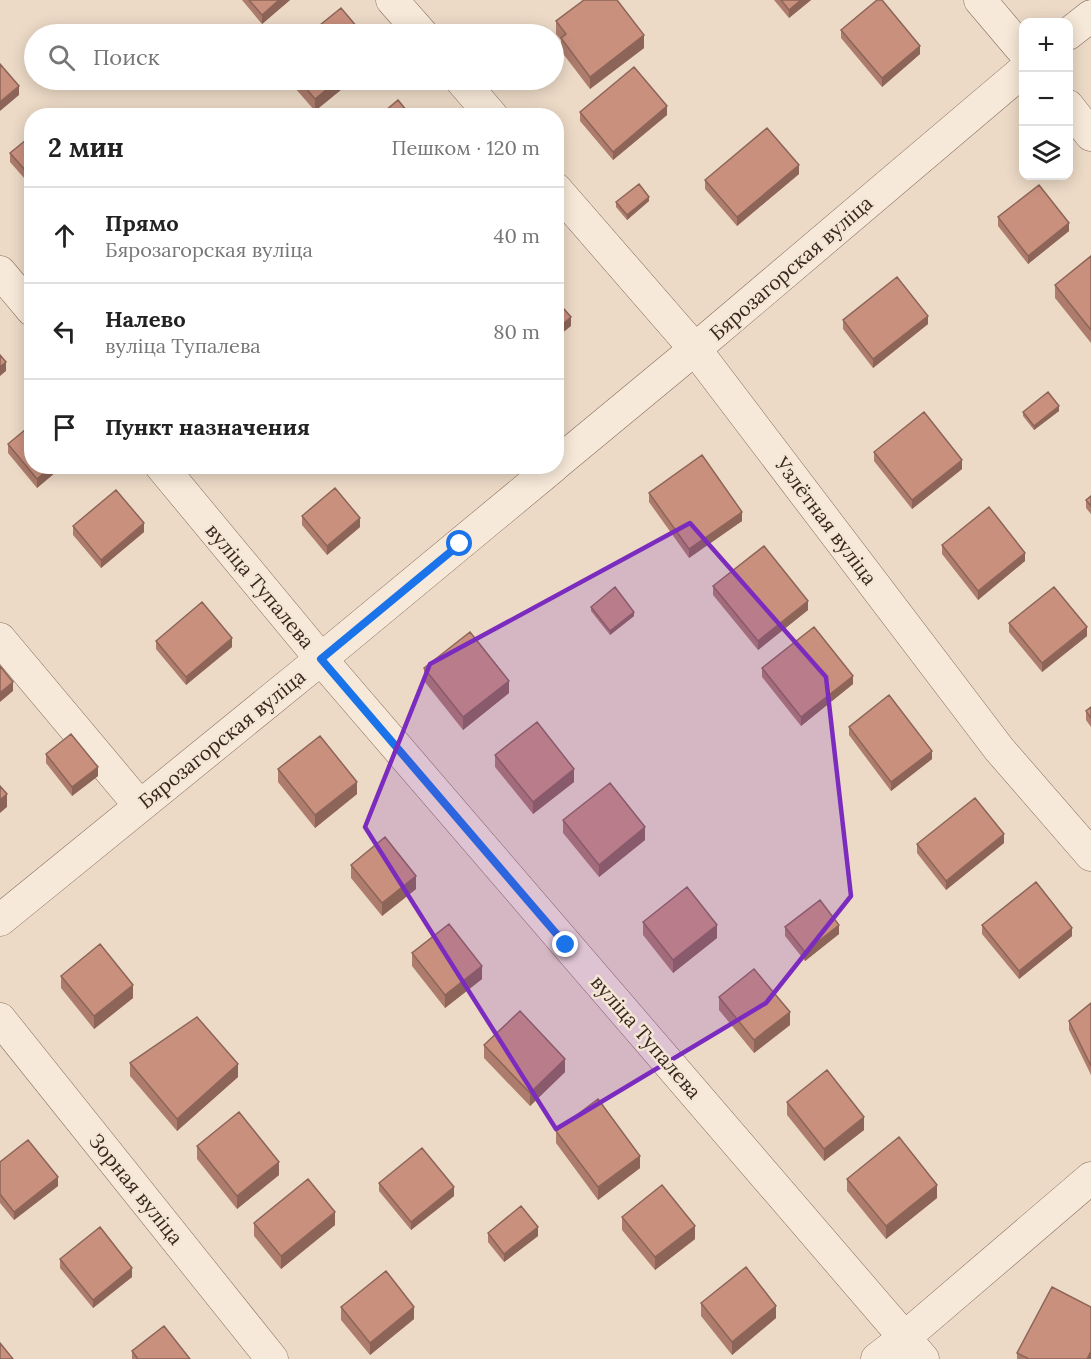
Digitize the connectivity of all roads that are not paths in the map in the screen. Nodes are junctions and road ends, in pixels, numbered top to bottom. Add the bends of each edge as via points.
1 (392, 0) edge
2 (980, 0) edge
3 (1091, 16) edge
4 (413, 24) edge
5 (1073, 30) edge
6 (1019, 47) edge
7 (1021, 72) edge
8 (470, 90) edge
9 (485, 108) edge
10 (1073, 112) edge
11 (1091, 135) edge
12 (564, 198) edge
13 (0, 272) edge
14 (24, 300) edge
15 (695, 349) junction
16 (564, 458) edge
17 (168, 474) edge
18 (544, 474) edge
19 (0, 639) edge
20 (321, 659) junction
21 (140, 806) junction
22 (1091, 855) edge
23 (0, 920) edge
24 (0, 1018) edge
25 (1091, 1178) edge
26 (914, 1349) edge
27 (273, 1359) edge
28 (878, 1359) edge

1 - 4 street
2 - 6 street
3 - 5 street
7 - 15 street, Бярозагорская вуліца
8 - 9 street
10 - 11 street
12 - 15 street, Узлётная вуліца
13 - 14 street
15 - 16 street, Бярозагорская вуліца
15 - 22 street, Узлётная вуліца via 999,749
17 - 20 street, вуліца Тупалева
18 - 20 street, Бярозагорская вуліца
19 - 21 street
20 - 21 street, Бярозагорская вуліца
20 - 26 street, вуліца Тупалева
21 - 23 street, Бярозагорская вуліца
24 - 27 street, Зорная вуліца
25 - 26 street
26 - 28 street

